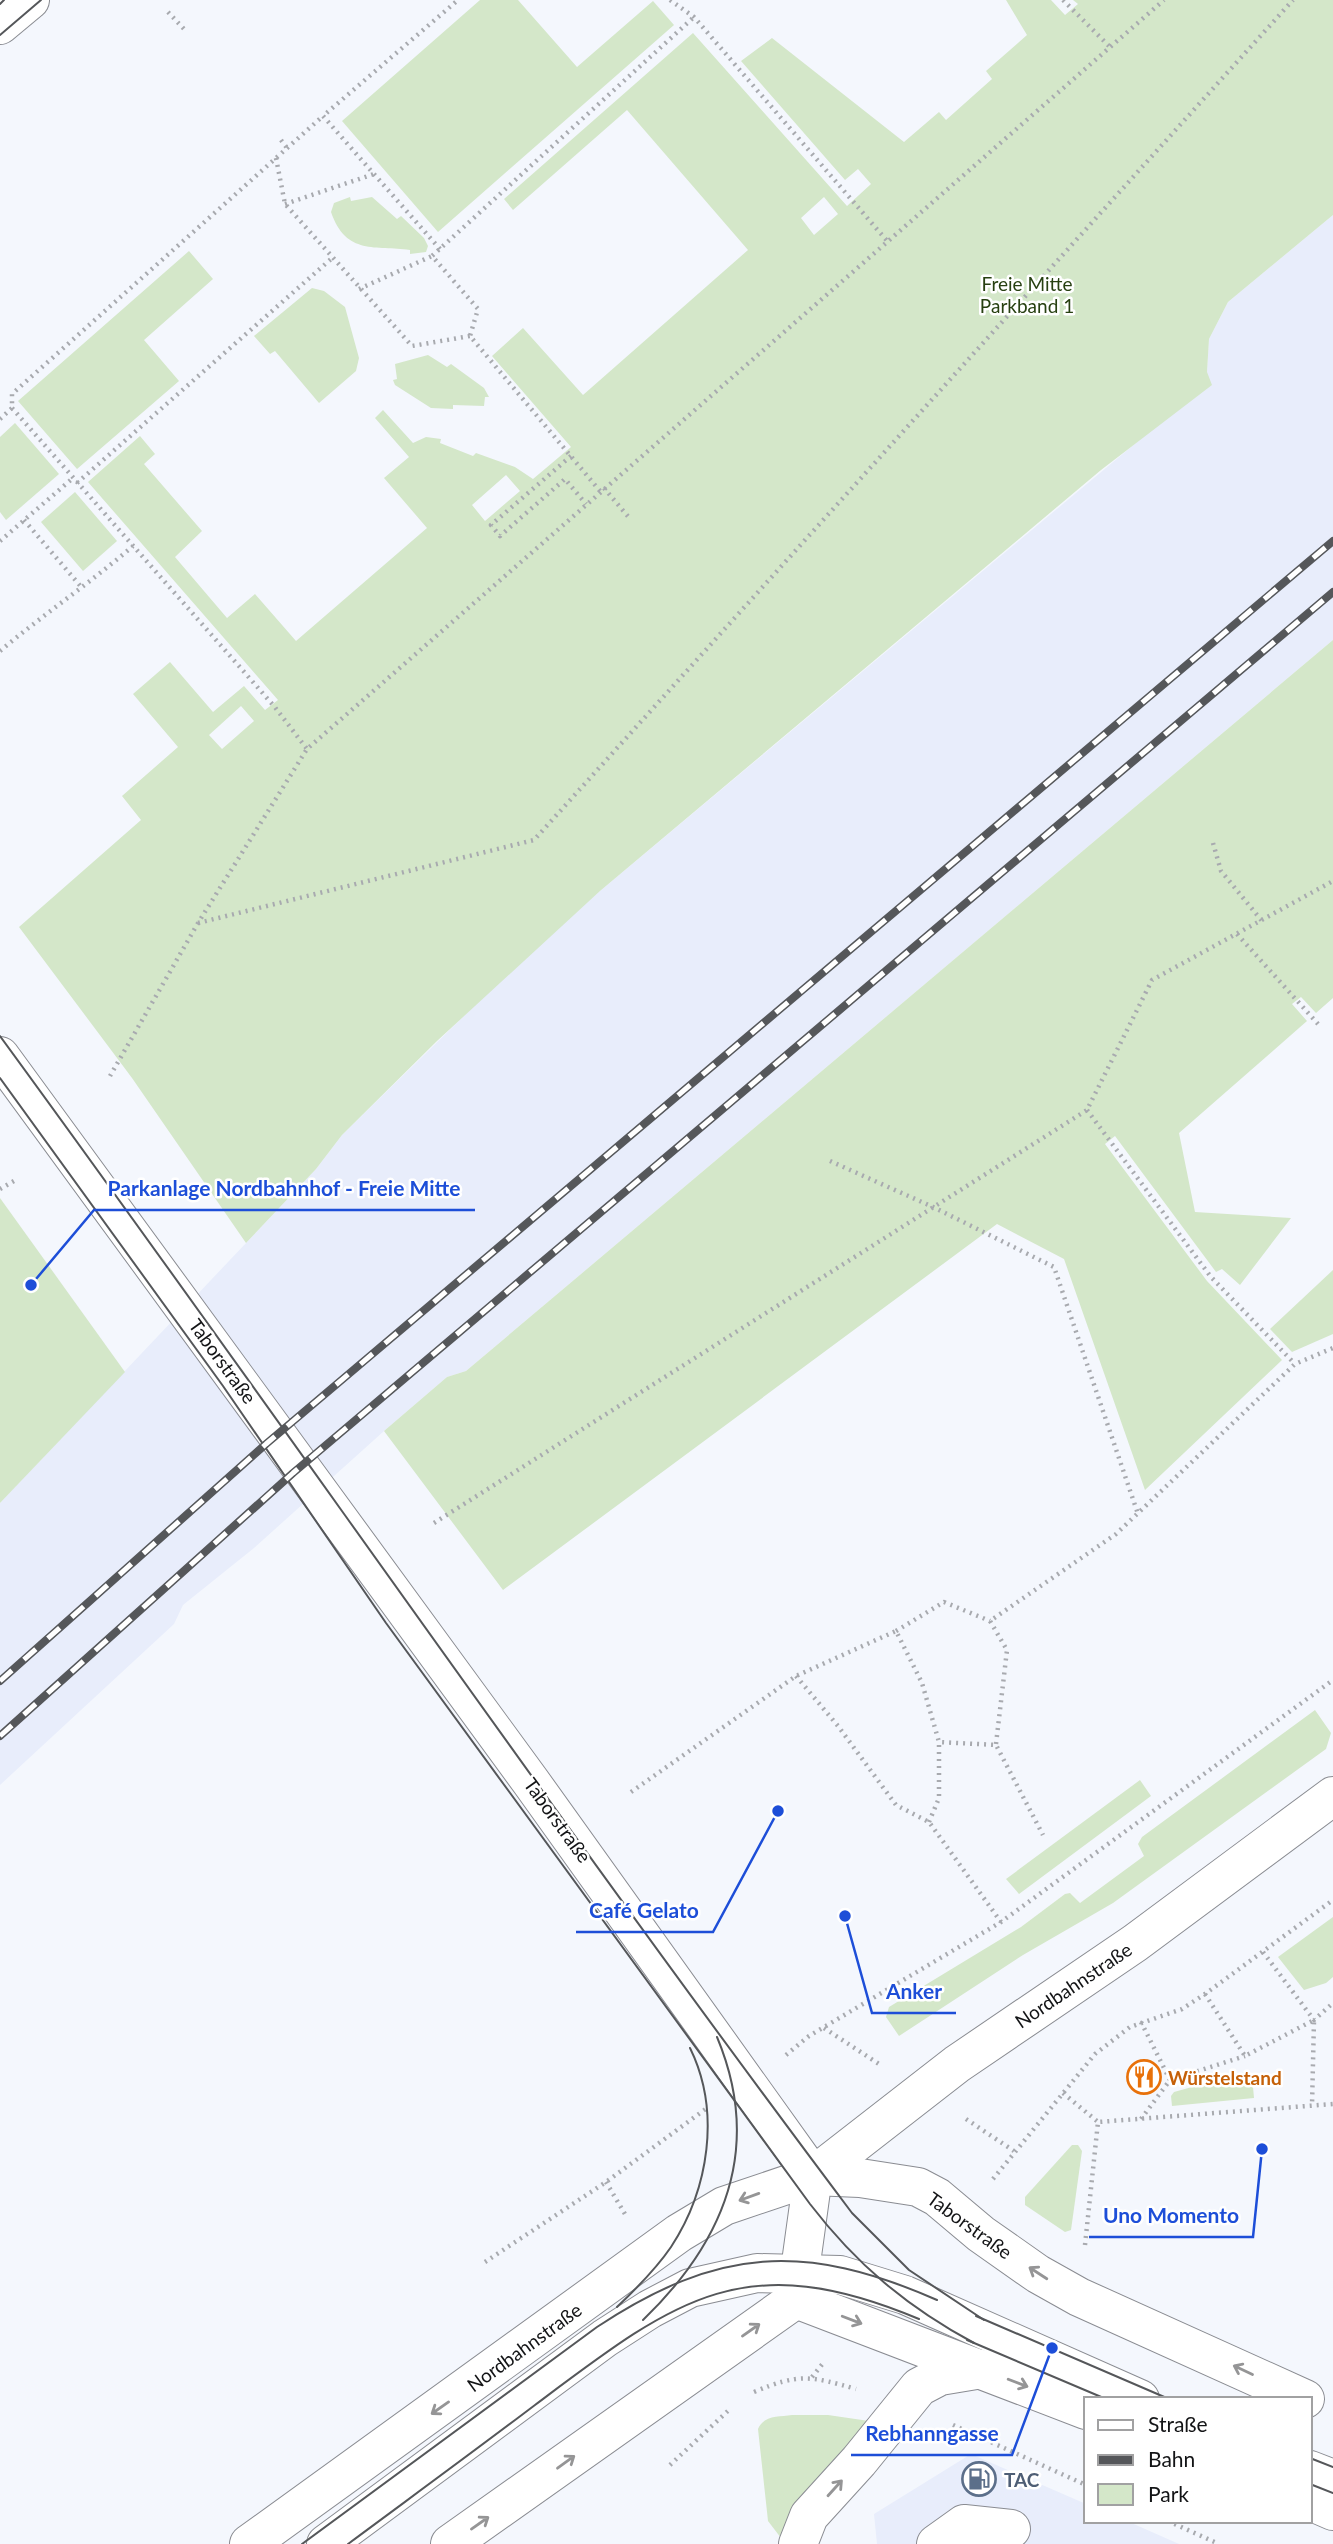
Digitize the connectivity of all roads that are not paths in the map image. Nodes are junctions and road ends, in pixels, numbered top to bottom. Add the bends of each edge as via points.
1 (30, 0) edge
2 (0, 25) edge
3 (0, 1056) edge
4 (1333, 1796) edge
5 (813, 2176) junction
6 (798, 2286) junction
7 (982, 2369) junction
8 (1135, 2397) edge
9 (1301, 2397) edge
10 (1312, 2402) edge
11 (1084, 2409) edge
12 (1333, 2412) edge
13 (1312, 2471) edge
14 (1333, 2479) edge
15 (1312, 2502) edge
16 (1333, 2511) edge
17 (1011, 2529) dead end
18 (249, 2544) edge
19 (326, 2544) edge
20 (450, 2544) edge
21 (798, 2544) edge
22 (936, 2544) edge

1 - 2 main road
3 - 5 main road, Taborstraße
4 - 5 main road, Nordbahnstraße via 1136,1943 957,2064
5 - 6 main road
9 -> 5 main road, Taborstraße via 1079,2297 1038,2274 918,2188
5 -> 18 main road, Nordbahnstraße via 724,2206 679,2233
6 -> 7 main road
6 - 8 main road via 840,2276 891,2290
6 - 19 main road via 757,2273 690,2288 650,2309
20 -> 6 main road
7 -> 11 main road
21 -> 7 main road via 808,2516 919,2387 940,2376
10 - 12 main road
13 - 14 main road
15 - 16 main road
17 - 22 main road via 964,2524

